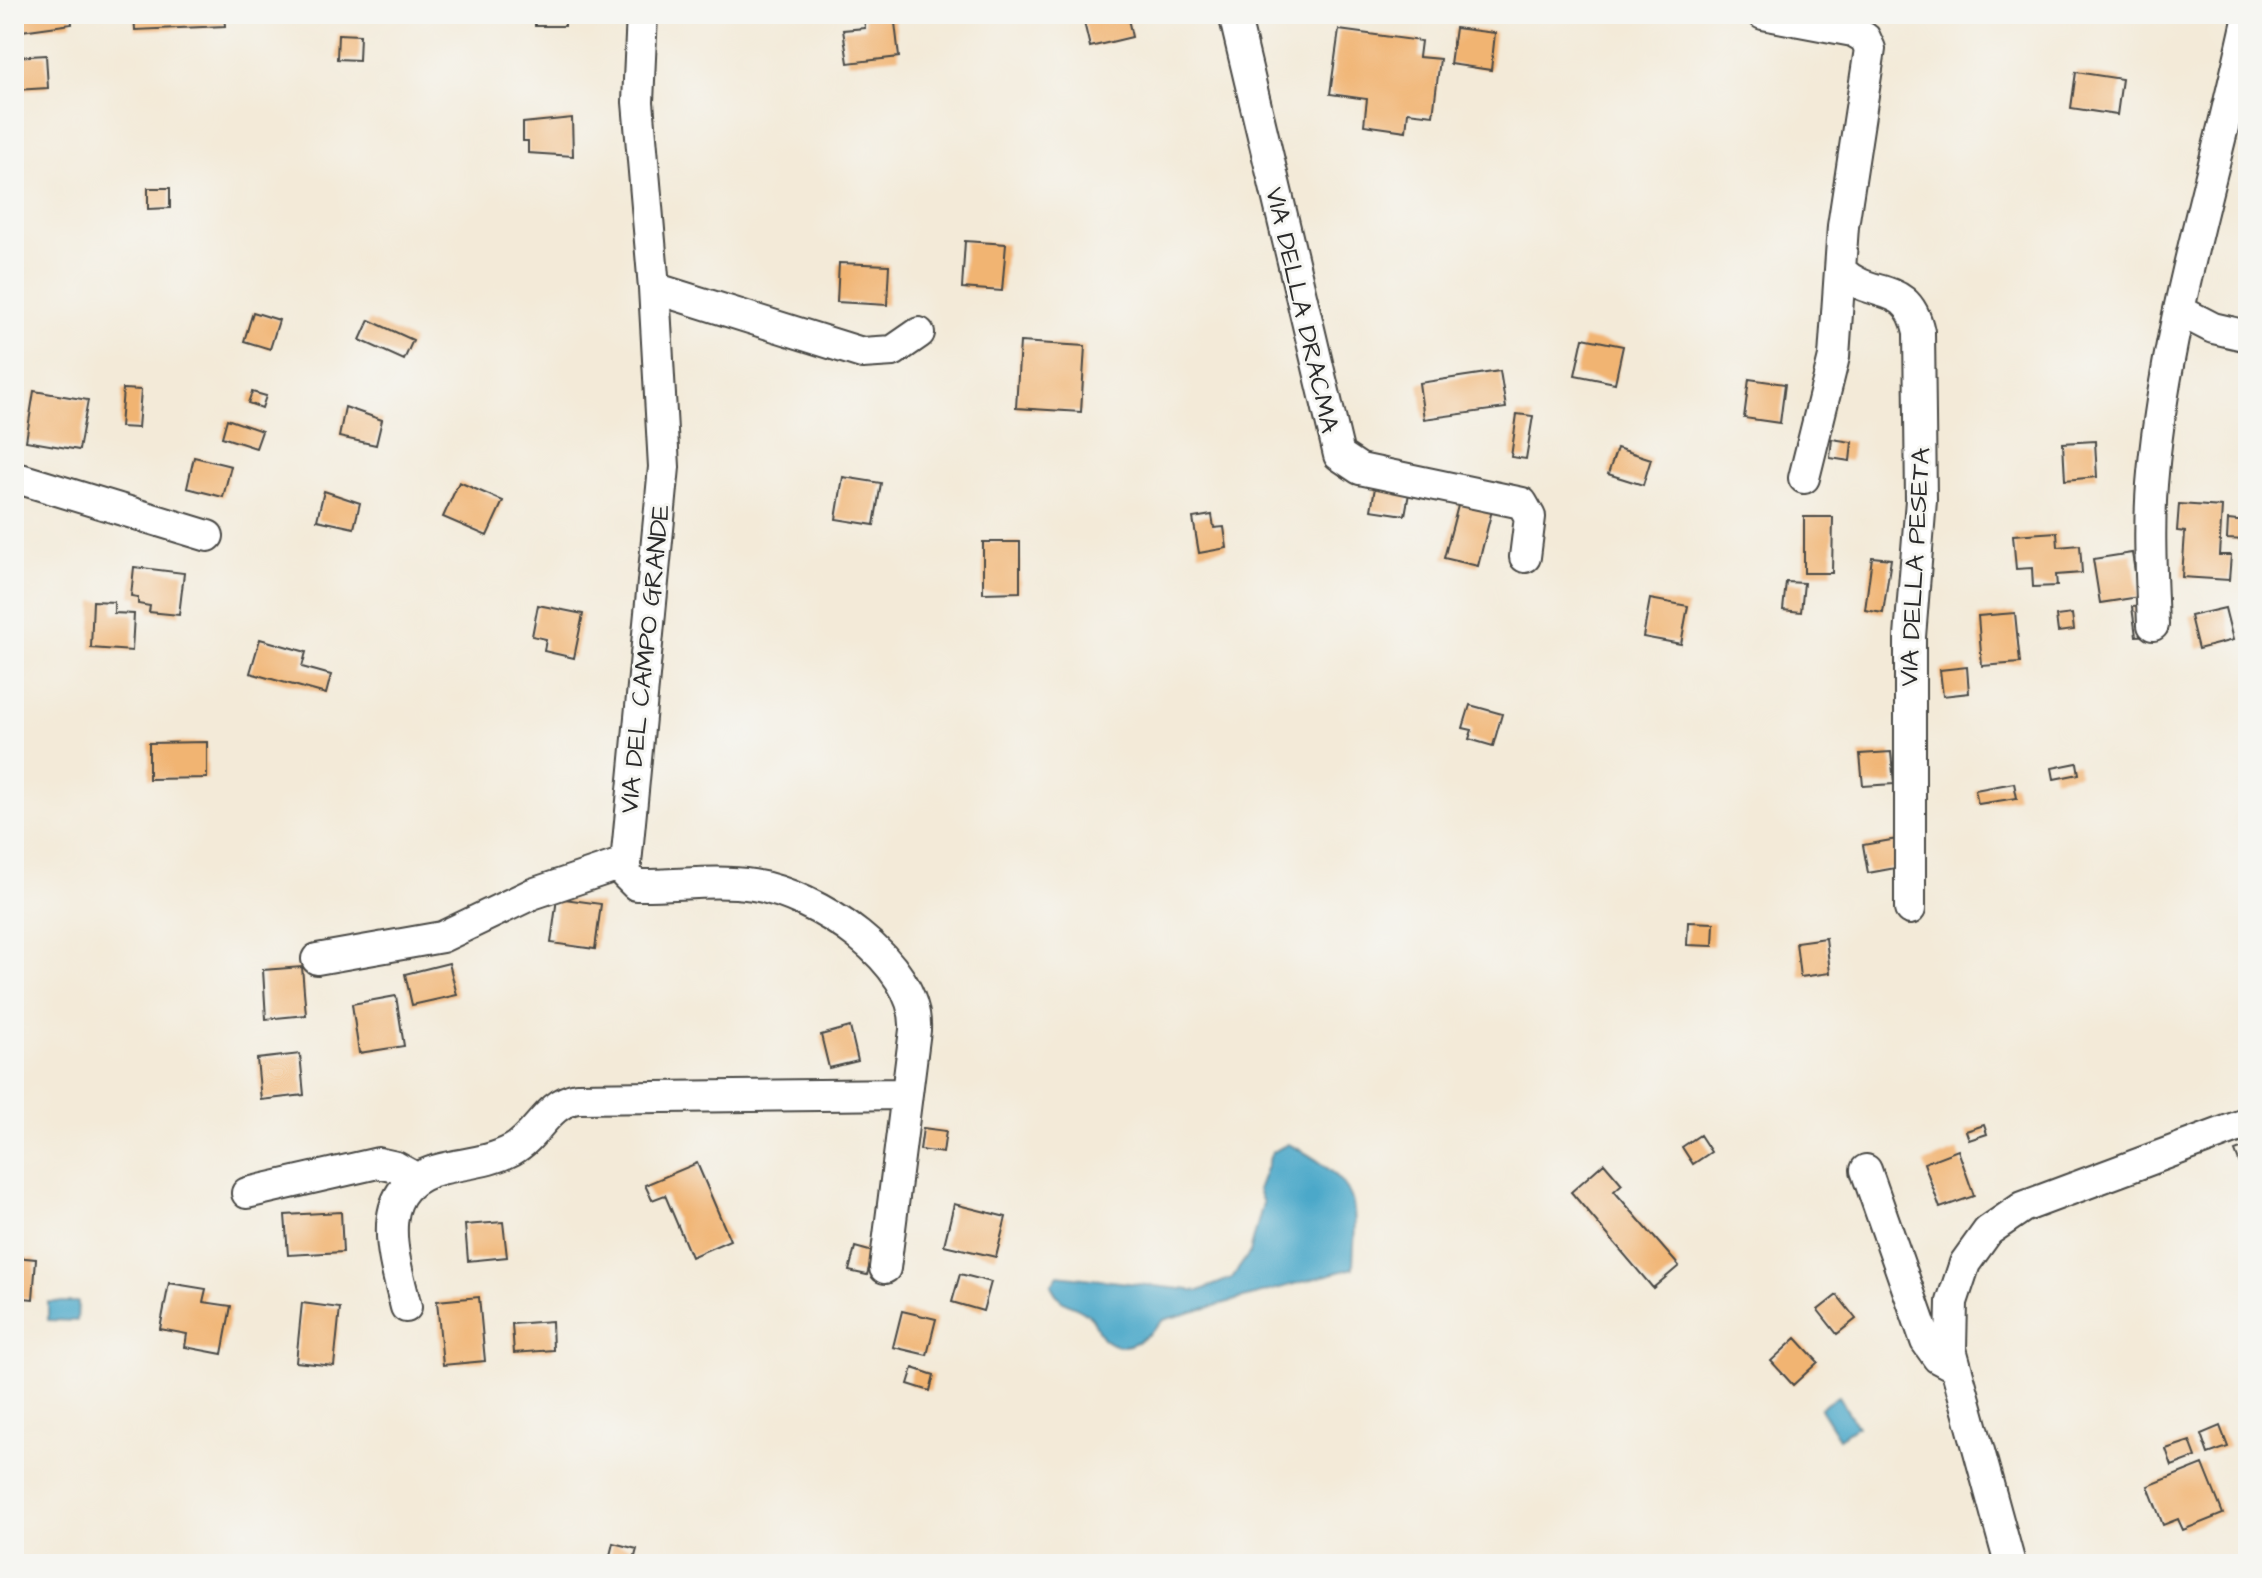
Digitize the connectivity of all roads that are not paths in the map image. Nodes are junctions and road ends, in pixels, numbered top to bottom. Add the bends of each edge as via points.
1 (642, 14) edge
2 (1234, 14) edge
3 (1763, 14) edge
4 (2248, 20) edge
5 (1841, 271) junction
6 (654, 288) junction
7 (2180, 311) junction
8 (919, 333) dead end
9 (2248, 336) edge
10 (14, 477) edge
11 (1804, 478) dead end
12 (208, 536) dead end
13 (1525, 557) dead end
14 (2153, 625) dead end
15 (624, 863) junction
16 (1910, 909) dead end
17 (317, 959) dead end
18 (907, 1094) junction
19 (2248, 1123) edge
20 (1866, 1170) dead end
21 (414, 1177) junction
22 (247, 1193) dead end
23 (885, 1268) dead end
24 (406, 1307) dead end
25 (1955, 1367) junction
26 (2010, 1564) edge

1 - 6 street, VIA DEL CAMPO GRANDE via 638,102
2 - 13 street, VIA DELLA DRACMA via 1339,455 1360,469 1522,503 1530,517
3 - 5 street via 1853,31 1868,44
4 - 7 street
5 - 11 street via 1833,366
5 - 16 street, VIA DELLA PESETA via 1858,284 1906,300 1919,332 1921,500 1910,637
6 - 8 street via 862,353 893,351
6 - 15 street, VIA DEL CAMPO GRANDE via 664,467
7 - 9 street via 2213,328
7 - 14 street via 2153,472
10 - 12 street
15 - 17 street via 532,894 433,940
15 - 18 street via 625,874 636,885 742,884 781,891 865,941 899,977 914,1003
18 - 21 street via 571,1099 557,1105 510,1151
18 - 23 street
19 - 25 street via 2033,1202 1997,1224 1971,1254 1955,1291 1950,1329
20 - 25 street via 1926,1341 1938,1358
21 - 22 street via 378,1163
21 - 24 street via 399,1197 393,1225
25 - 26 street

